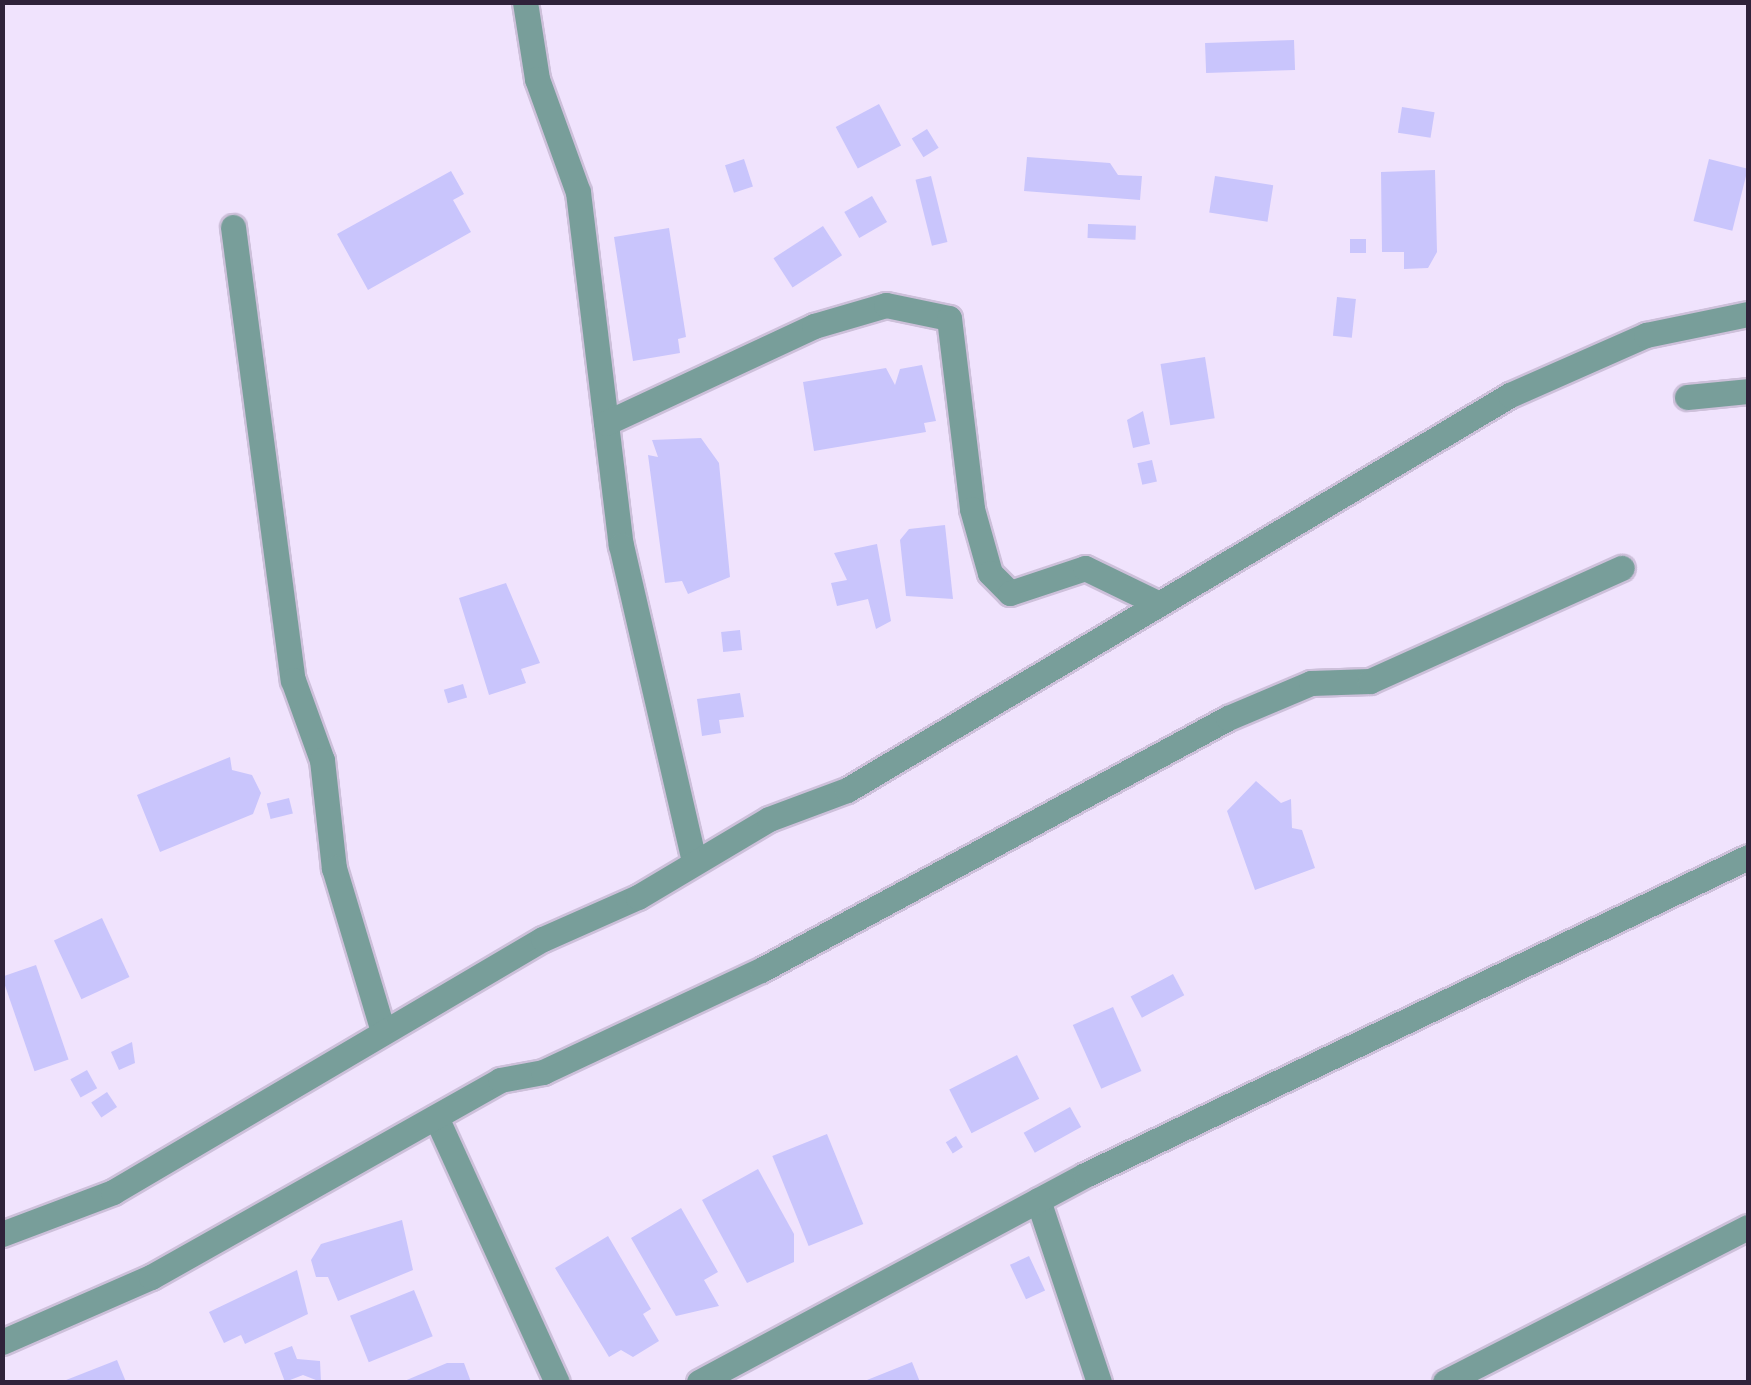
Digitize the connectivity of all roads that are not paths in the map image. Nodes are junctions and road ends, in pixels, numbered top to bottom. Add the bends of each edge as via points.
1 (524, 2) edge
2 (232, 228) dead end
3 (1748, 314) edge
4 (1748, 391) edge
5 (1687, 397) dead end
6 (606, 423) junction
7 (1622, 568) dead end
8 (1160, 604) junction
9 (1748, 857) edge
10 (694, 861) junction
11 (383, 1030) junction
12 (436, 1117) junction
13 (1038, 1200) junction
14 (1748, 1227) edge
15 (2, 1234) edge
16 (2, 1342) edge
17 (557, 1382) edge
18 (699, 1382) edge
19 (1099, 1382) edge
20 (1444, 1382) edge

1 - 6 street via 536,79 578,192
2 - 11 street via 292,680 322,760 334,868
3 - 8 street via 1646,335 1541,380
4 - 5 street
6 - 8 street via 814,326 886,305 949,318 972,508 990,574 1010,593 1085,568
6 - 10 street via 644,662
7 - 12 street via 1370,681 1311,683 1228,718 761,970 544,1072 500,1080
8 - 10 street via 848,790
9 - 13 street
10 - 11 street
11 - 15 street via 195,1149
12 - 16 street via 152,1277
12 - 17 street
13 - 18 street
13 - 19 street
14 - 20 street

